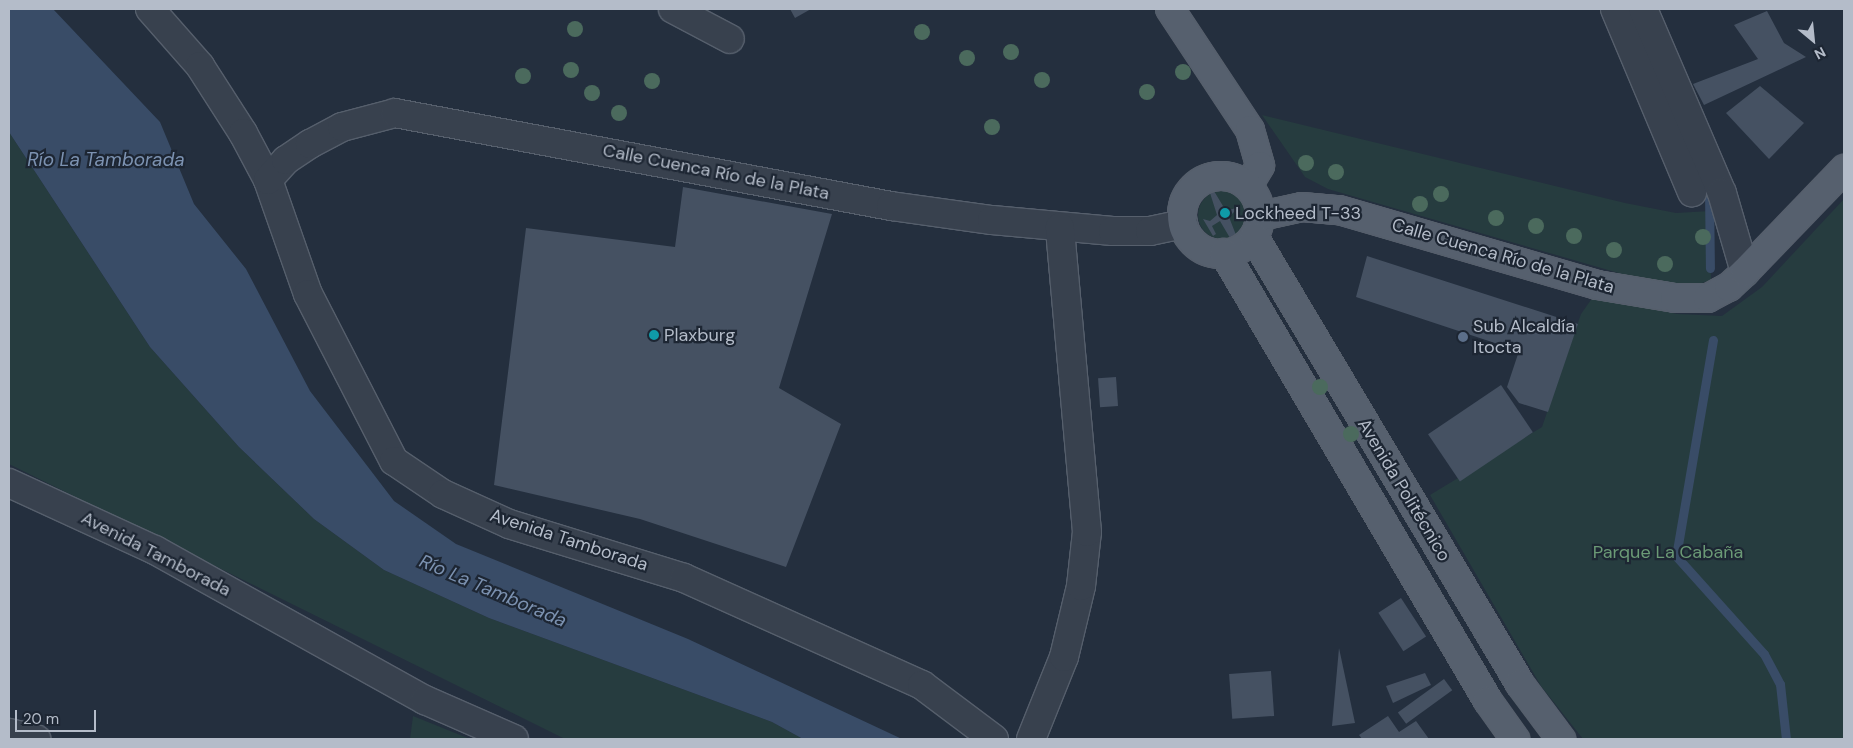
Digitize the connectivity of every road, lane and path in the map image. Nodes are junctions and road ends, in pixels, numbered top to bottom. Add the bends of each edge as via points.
1 (150, 9) edge
2 (673, 9) edge
3 (1170, 9) edge
4 (1615, 9) edge
5 (1643, 9) edge
6 (730, 39) dead end
7 (1844, 169) edge
8 (268, 180) junction
9 (1248, 186) junction
10 (1692, 192) dead end
11 (1183, 224) junction
12 (1257, 226) junction
13 (1060, 227) junction
14 (1224, 253) junction
15 (1745, 272) junction
16 (9, 483) edge
17 (9, 732) edge
18 (36, 739) edge
19 (514, 739) edge
20 (994, 739) edge
21 (1031, 739) edge
22 (1515, 739) edge
23 (1561, 739) edge

1 - 8 street, Avenida Tamborada via 200,66 243,133
2 - 6 street
3 - 9 main road via 1250,130 1260,166
4 - 10 street
5 - 15 street via 1722,193
7 - 15 main road, Calle Cuenca Río de la Plata
8 - 13 street, Calle Cuenca Río de la Plata via 286,160 342,127 395,113 891,206
8 - 20 street, Avenida Tamborada via 308,294 394,461 443,494 509,524 684,578 922,685
9 - 11 main road via 1223,176 1203,180 1187,196 1182,212
9 - 12 main road via 1256,198
11 - 13 street, Calle Cuenca Río de la Plata via 1150,231
11 - 14 main road via 1203,249
12 - 14 main road via 1235,251
12 - 15 main road, Calle Cuenca Río de la Plata via 1302,206 1339,210 1596,286 1675,298 1708,298 1729,287
12 - 23 main road, Avenida Politécnico via 1520,684
13 - 21 street via 1087,532 1081,586 1064,657
14 - 22 main road, Avenida Politécnico via 1488,700
16 - 19 street, Avenida Tamborada via 155,550 425,700
17 - 18 street

